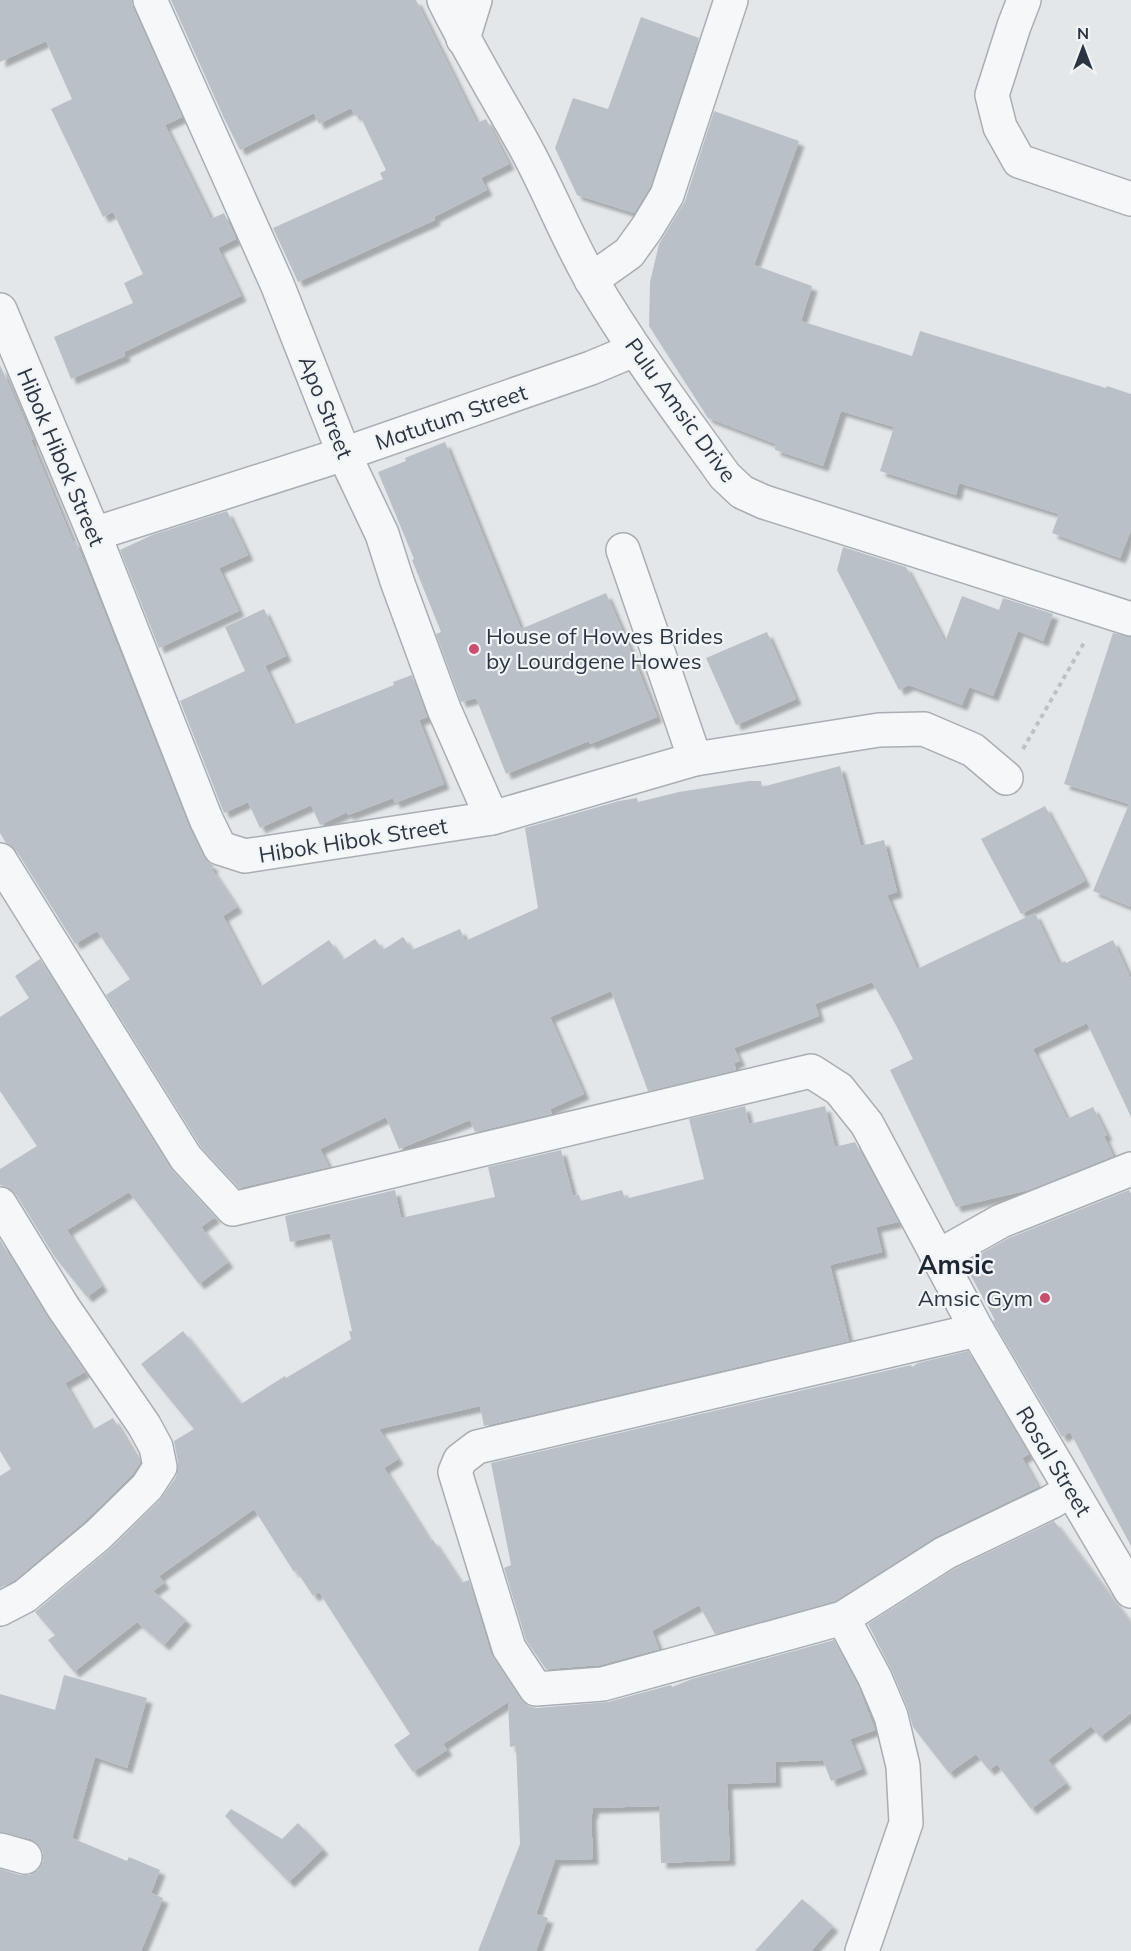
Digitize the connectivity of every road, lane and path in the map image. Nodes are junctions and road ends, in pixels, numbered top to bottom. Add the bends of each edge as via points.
1 (150, 0) edge
2 (444, 0) edge
3 (475, 0) edge
4 (732, 0) edge
5 (1024, 0) edge
6 (463, 39) junction
7 (1131, 199) edge
8 (591, 280) junction
9 (0, 310) edge
10 (634, 350) junction
11 (344, 454) junction
12 (94, 534) junction
13 (623, 550) dead end
14 (1117, 615) edge
15 (695, 759) junction
16 (1006, 778) joint
17 (492, 818) junction
18 (0, 860) edge
19 (1131, 1169) edge
20 (0, 1204) edge
21 (937, 1257) junction
22 (977, 1330) junction
23 (1071, 1490) junction
24 (1131, 1591) edge
25 (0, 1608) edge
26 (843, 1618) junction
27 (862, 1951) edge

1 - 11 street, Apo Street via 277,284
2 - 6 street, Pulu Amsic Drive
3 - 6 street
4 - 8 street via 667,195 629,253
5 - 7 street via 992,95 1000,127 1019,161
6 - 8 street, Pulu Amsic Drive via 524,145
8 - 10 street, Pulu Amsic Drive
9 - 12 street, Hibok Hibok Street
10 - 11 street, Matutum Street
10 - 14 street, Pulu Amsic Drive via 725,476 742,492
11 - 12 street, Matutum Street
11 - 17 street, Apo Street via 382,534 436,688
12 - 17 street, Hibok Hibok Street via 220,848 245,856
13 - 15 street
14 - 16 path
15 - 16 street, Hibok Hibok Street via 879,730 924,729 973,750
15 - 17 street, Hibok Hibok Street
18 - 21 street, Rosal Street via 186,1158 233,1209 811,1071 839,1089 867,1124
19 - 21 street via 1002,1221
20 - 25 street via 63,1307 144,1425 156,1447 160,1467 147,1487 98,1536 26,1596
21 - 22 street, Rosal Street
22 - 23 street, Rosal Street
22 - 26 street via 477,1447 460,1460 455,1472 509,1648 536,1689 603,1684
23 - 24 street, Rosal Street
23 - 26 street via 945,1553
26 - 27 street via 891,1716 903,1766 906,1823

